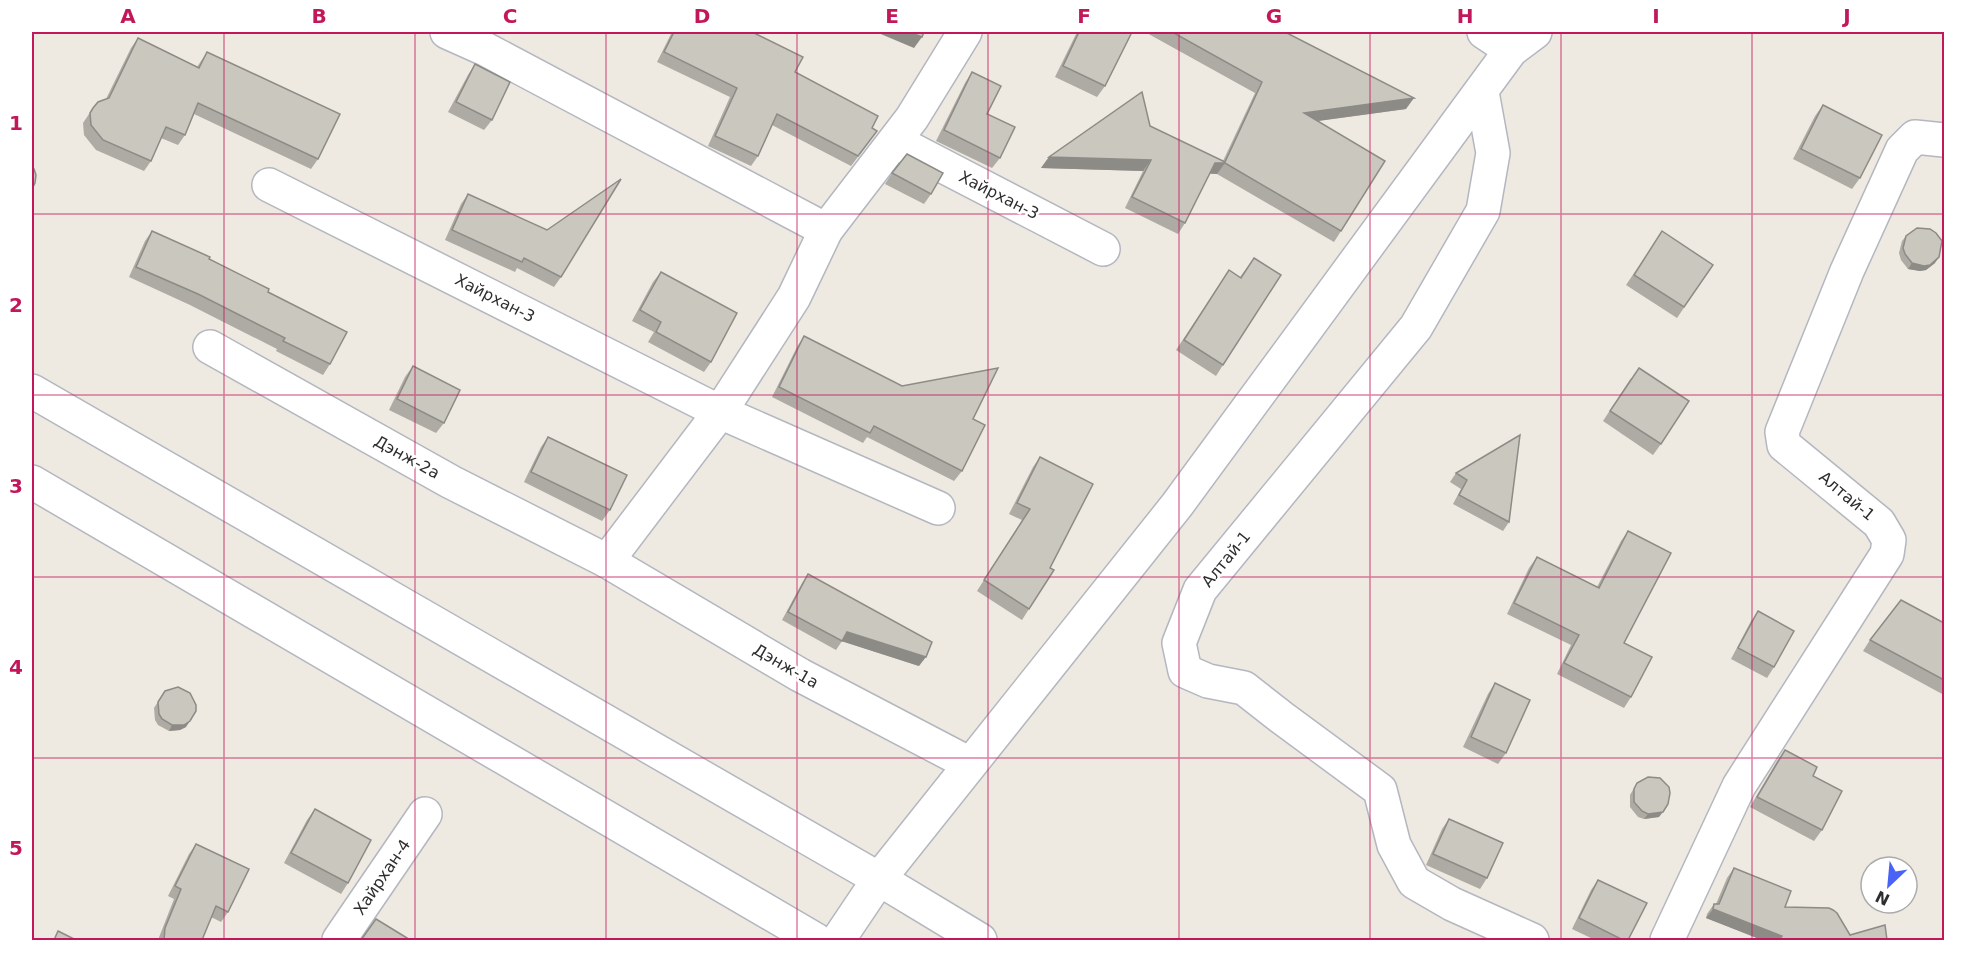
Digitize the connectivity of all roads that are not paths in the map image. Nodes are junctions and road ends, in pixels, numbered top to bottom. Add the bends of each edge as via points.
1 (447, 32) edge
2 (965, 32) edge
3 (1484, 32) edge
4 (1523, 41) edge
5 (1482, 92) junction
6 (1944, 140) edge
7 (895, 141) junction
8 (269, 185) dead end
9 (826, 230) junction
10 (1103, 249) dead end
11 (210, 347) dead end
12 (32, 391) edge
13 (720, 412) junction
14 (32, 482) edge
15 (938, 508) dead end
16 (607, 561) junction
17 (970, 764) junction
18 (425, 814) dead end
19 (879, 879) junction
20 (339, 940) edge
21 (816, 940) edge
22 (838, 940) edge
23 (980, 940) edge
24 (1532, 940) edge
25 (1667, 940) edge

1 - 9 street
2 - 7 street
3 - 4 street
4 - 5 street
5 - 17 street via 1177,505
5 - 24 street, Алтай-1 via 1493,153 1483,211 1416,327 1200,590 1179,643 1185,671 1208,681 1244,688 1380,790 1394,845 1414,882
6 - 25 street, Алтай-1 via 1915,137 1902,150 1847,271 1782,432 1784,445 1879,523 1889,540 1887,554 1739,786
7 - 9 street
7 - 10 street, Хайрхан-3
8 - 13 street, Хайрхан-3
9 - 13 street via 794,297
11 - 16 street, Дэнж-2а via 452,482
12 - 19 street
13 - 15 street, Хайрхан-3
13 - 16 street
14 - 21 street
16 - 17 street, Дэнж-1а via 800,675
17 - 19 street
18 - 20 street, Хайрхан-4
19 - 22 street
19 - 23 street

